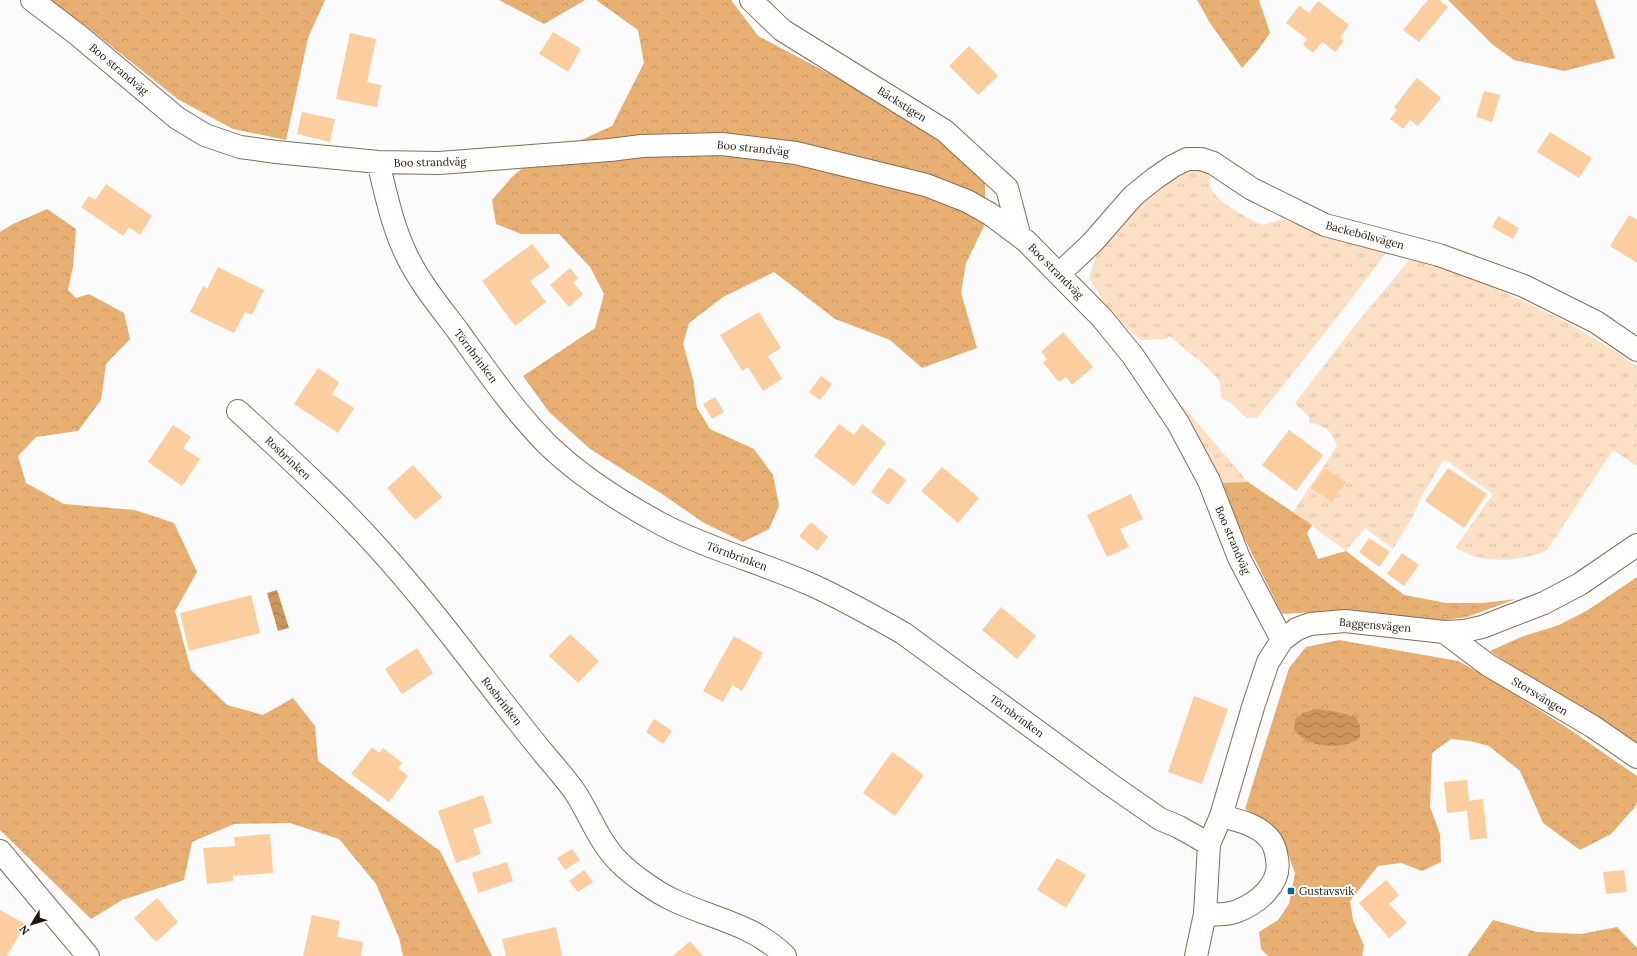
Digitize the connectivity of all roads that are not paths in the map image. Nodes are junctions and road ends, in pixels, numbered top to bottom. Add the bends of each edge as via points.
1 (32, 0) edge
2 (751, 0) edge
3 (378, 162) junction
4 (1019, 234) junction
5 (1060, 273) junction
6 (1637, 350) edge
7 (238, 411) dead end
8 (1637, 545) edge
9 (1444, 632) junction
10 (1282, 640) junction
11 (1637, 757) edge
12 (1221, 816) junction
13 (1209, 844) junction
14 (0, 851) edge
15 (1205, 914) junction
16 (88, 956) edge
17 (785, 956) edge
18 (1196, 956) edge

1 - 3 street, Boo strandväg via 177,118 205,135 240,147
2 - 4 street, Bäckstigen via 782,30 945,131 1007,188
3 - 4 street, Boo strandväg via 439,163 642,146 697,144 757,147 796,153 926,185 967,201
3 - 13 street, Törnbrinken via 393,223 407,256 424,284 524,420 549,446 579,471 620,500 691,539 812,585 904,633 1160,819
4 - 5 street, Boo strandväg
5 - 6 street, Backebölsvägen via 1092,243 1133,196 1154,179 1187,159 1201,159 1213,163 1252,189 1325,226 1439,255 1524,286 1596,322
5 - 10 street, Boo strandväg via 1133,356 1178,423 1209,481 1239,558
7 - 17 street, Rosbrinken via 310,477 384,555 444,626 574,791 606,847 630,873 672,900 746,928 772,943
8 - 9 street, Baggensvägen via 1580,584 1544,603 1482,627
9 - 10 street, Baggensvägen via 1345,621 1310,624 1297,629
9 - 11 street, Storsvängen via 1488,665 1592,726
10 - 12 street, Baggensvägen via 1268,662
12 - 13 street, Baggensvägen
12 - 15 street via 1258,828 1275,847 1278,866 1275,881 1265,893 1249,904 1235,912
13 - 15 street, Baggensvägen
14 - 16 street
15 - 18 street, Baggensvägen

